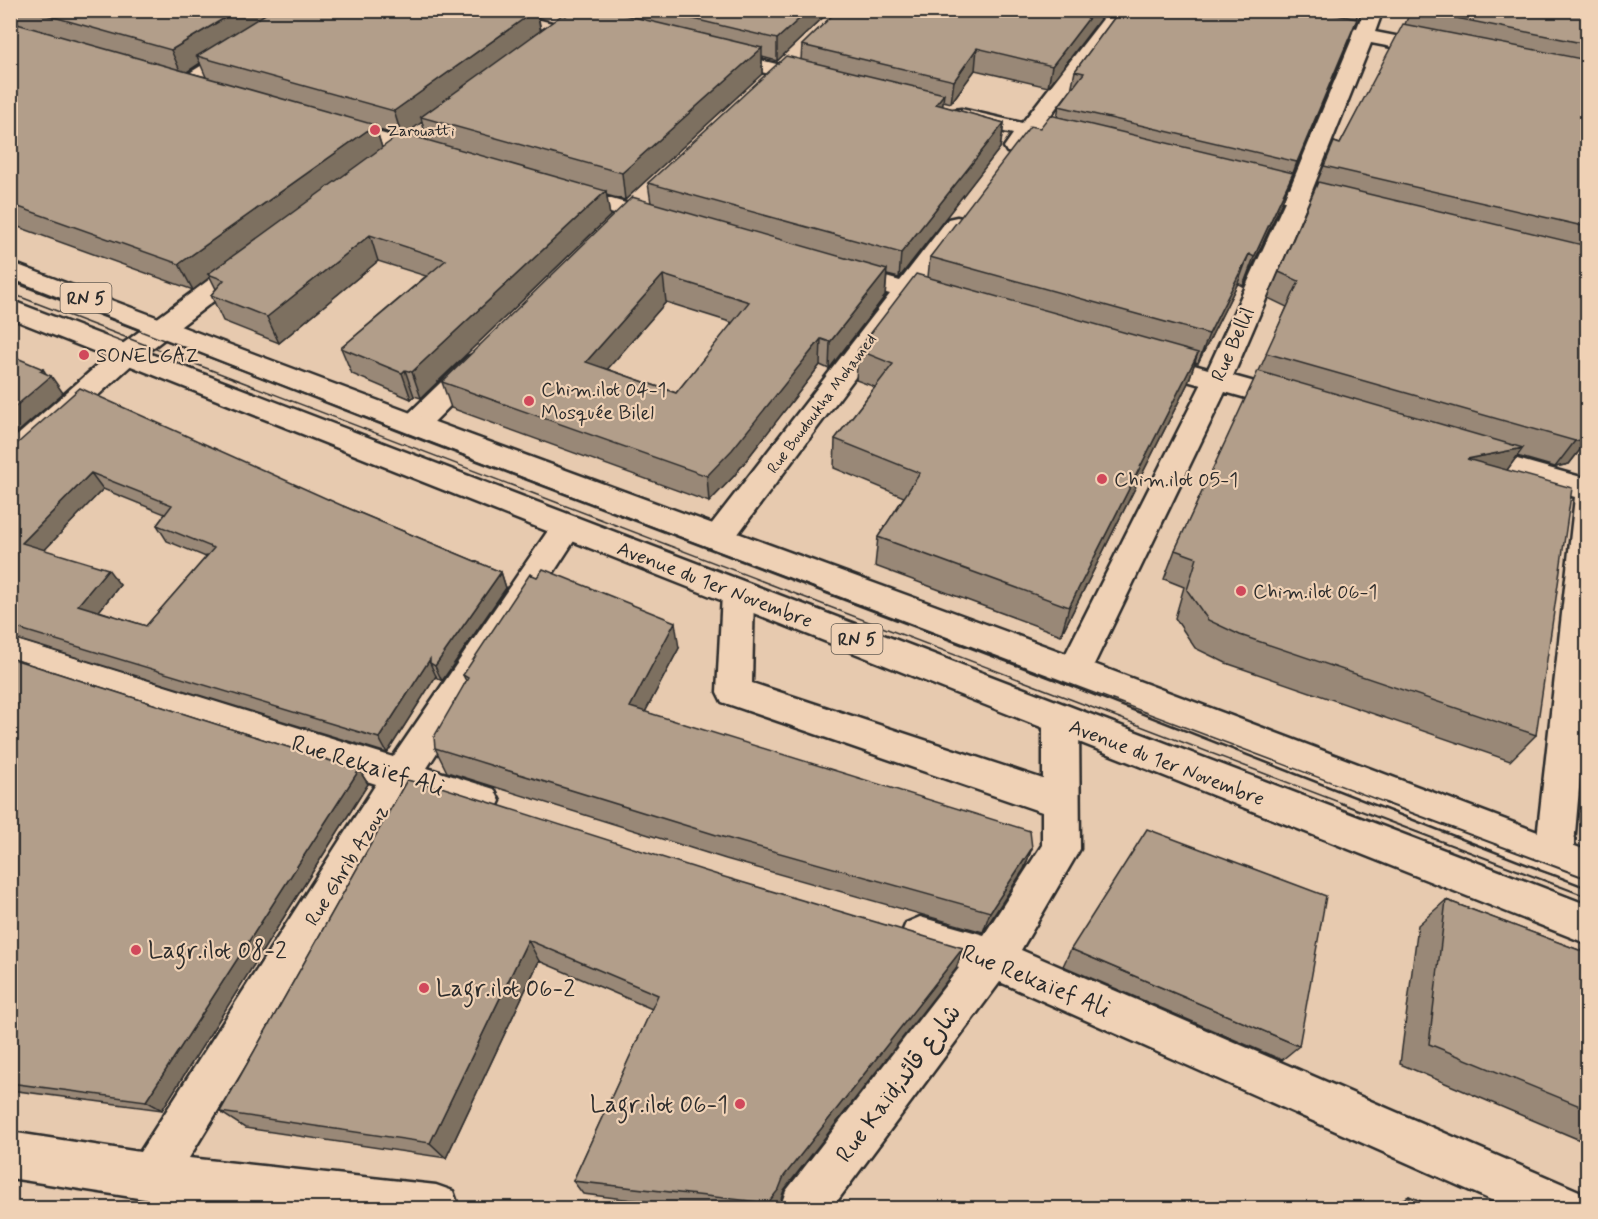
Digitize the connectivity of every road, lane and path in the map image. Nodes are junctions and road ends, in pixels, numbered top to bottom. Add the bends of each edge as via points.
1 (306, 10) edge
2 (534, 10) edge
3 (1120, 10) edge
4 (1374, 10) edge
5 (582, 16) edge
6 (1329, 28) edge
7 (621, 32) edge
8 (556, 35) edge
9 (1363, 35) junction
10 (702, 51) edge
11 (1453, 53) edge
12 (798, 56) edge
13 (782, 71) junction
14 (838, 85) edge
15 (765, 87) edge
16 (218, 93) edge
17 (938, 109) edge
18 (316, 122) edge
19 (1027, 131) junction
20 (1084, 145) edge
21 (460, 163) edge
22 (999, 169) edge
23 (1219, 178) edge
24 (540, 186) edge
25 (1298, 197) junction
26 (970, 206) edge
27 (1379, 217) edge
28 (687, 228) edge
29 (264, 251) edge
30 (826, 268) edge
31 (10, 269) edge
32 (906, 291) junction
33 (10, 308) edge
34 (964, 308) edge
35 (162, 327) junction
36 (497, 343) edge
37 (126, 354) junction
38 (1125, 354) edge
39 (1217, 380) junction
40 (1318, 410) edge
41 (414, 425) junction
42 (1442, 447) edge
43 (10, 459) edge
44 (1587, 490) edge
45 (1587, 500) edge
46 (567, 527) junction
47 (718, 538) junction
48 (738, 593) junction
49 (10, 652) edge
50 (1074, 671) junction
51 (1061, 720) junction
52 (402, 775) junction
53 (1061, 802) junction
54 (516, 812) edge
55 (1554, 856) junction
56 (1587, 869) edge
57 (1587, 925) edge
58 (883, 926) edge
59 (993, 958) junction
60 (10, 1155) edge
61 (151, 1177) junction
62 (436, 1209) edge
63 (803, 1209) edge
64 (1562, 1209) edge

1 - 16 street via 174,81
2 - 5 street
3 - 19 street
4 - 9 street, Rue Bellil
5 - 7 street
5 - 8 street
6 - 9 street
9 - 11 street
9 - 25 street, Rue Bellil
10 - 13 street
12 - 13 street
13 - 14 street
13 - 15 street
17 - 19 street
18 - 21 street
19 - 20 street
19 - 22 street
23 - 25 street
24 - 28 street
25 - 27 street
25 - 39 street, Rue Bellil
26 - 32 street, Rue Boudoukha Mohamed
29 - 35 street
30 - 32 street
31 - 35 street, RN 5
32 - 34 street
32 - 47 street, Rue Boudoukha Mohamed
33 - 37 street, Avenue du 1er Novembre / RN 5
35 - 37 street
35 - 41 street, RN 5
36 - 41 street
37 - 43 street
37 - 46 street, Avenue du 1er Novembre / RN 5
38 - 39 street
39 - 40 street
39 - 50 street, Rue Bellil
41 - 47 street, RN 5
42 - 44 street
45 - 55 street
46 - 48 street, Avenue du 1er Novembre / RN 5
46 - 52 street, Rue Ghrib Azouz
47 - 50 street, RN 5
48 - 51 street, Avenue du 1er Novembre / RN 5
48 - 53 street via 734,692
49 - 52 street, Rue Rekaïef Ali
50 - 55 street, RN 5
51 - 53 street, Rue Kaïd;شارع قائد
51 - 57 street, Avenue du 1er Novembre / RN 5
52 - 54 street, Rue Rekaïef Ali
52 - 61 street, Rue Ghrib Azouz
53 - 59 street, Rue Kaïd;شارع قائد via 1061,849
55 - 56 street, RN 5
58 - 59 street, Rue Rekaïef Ali
59 - 63 street, Rue Kaïd;شارع قائد
59 - 64 street, Rue Rekaïef Ali
60 - 61 street
61 - 62 street

